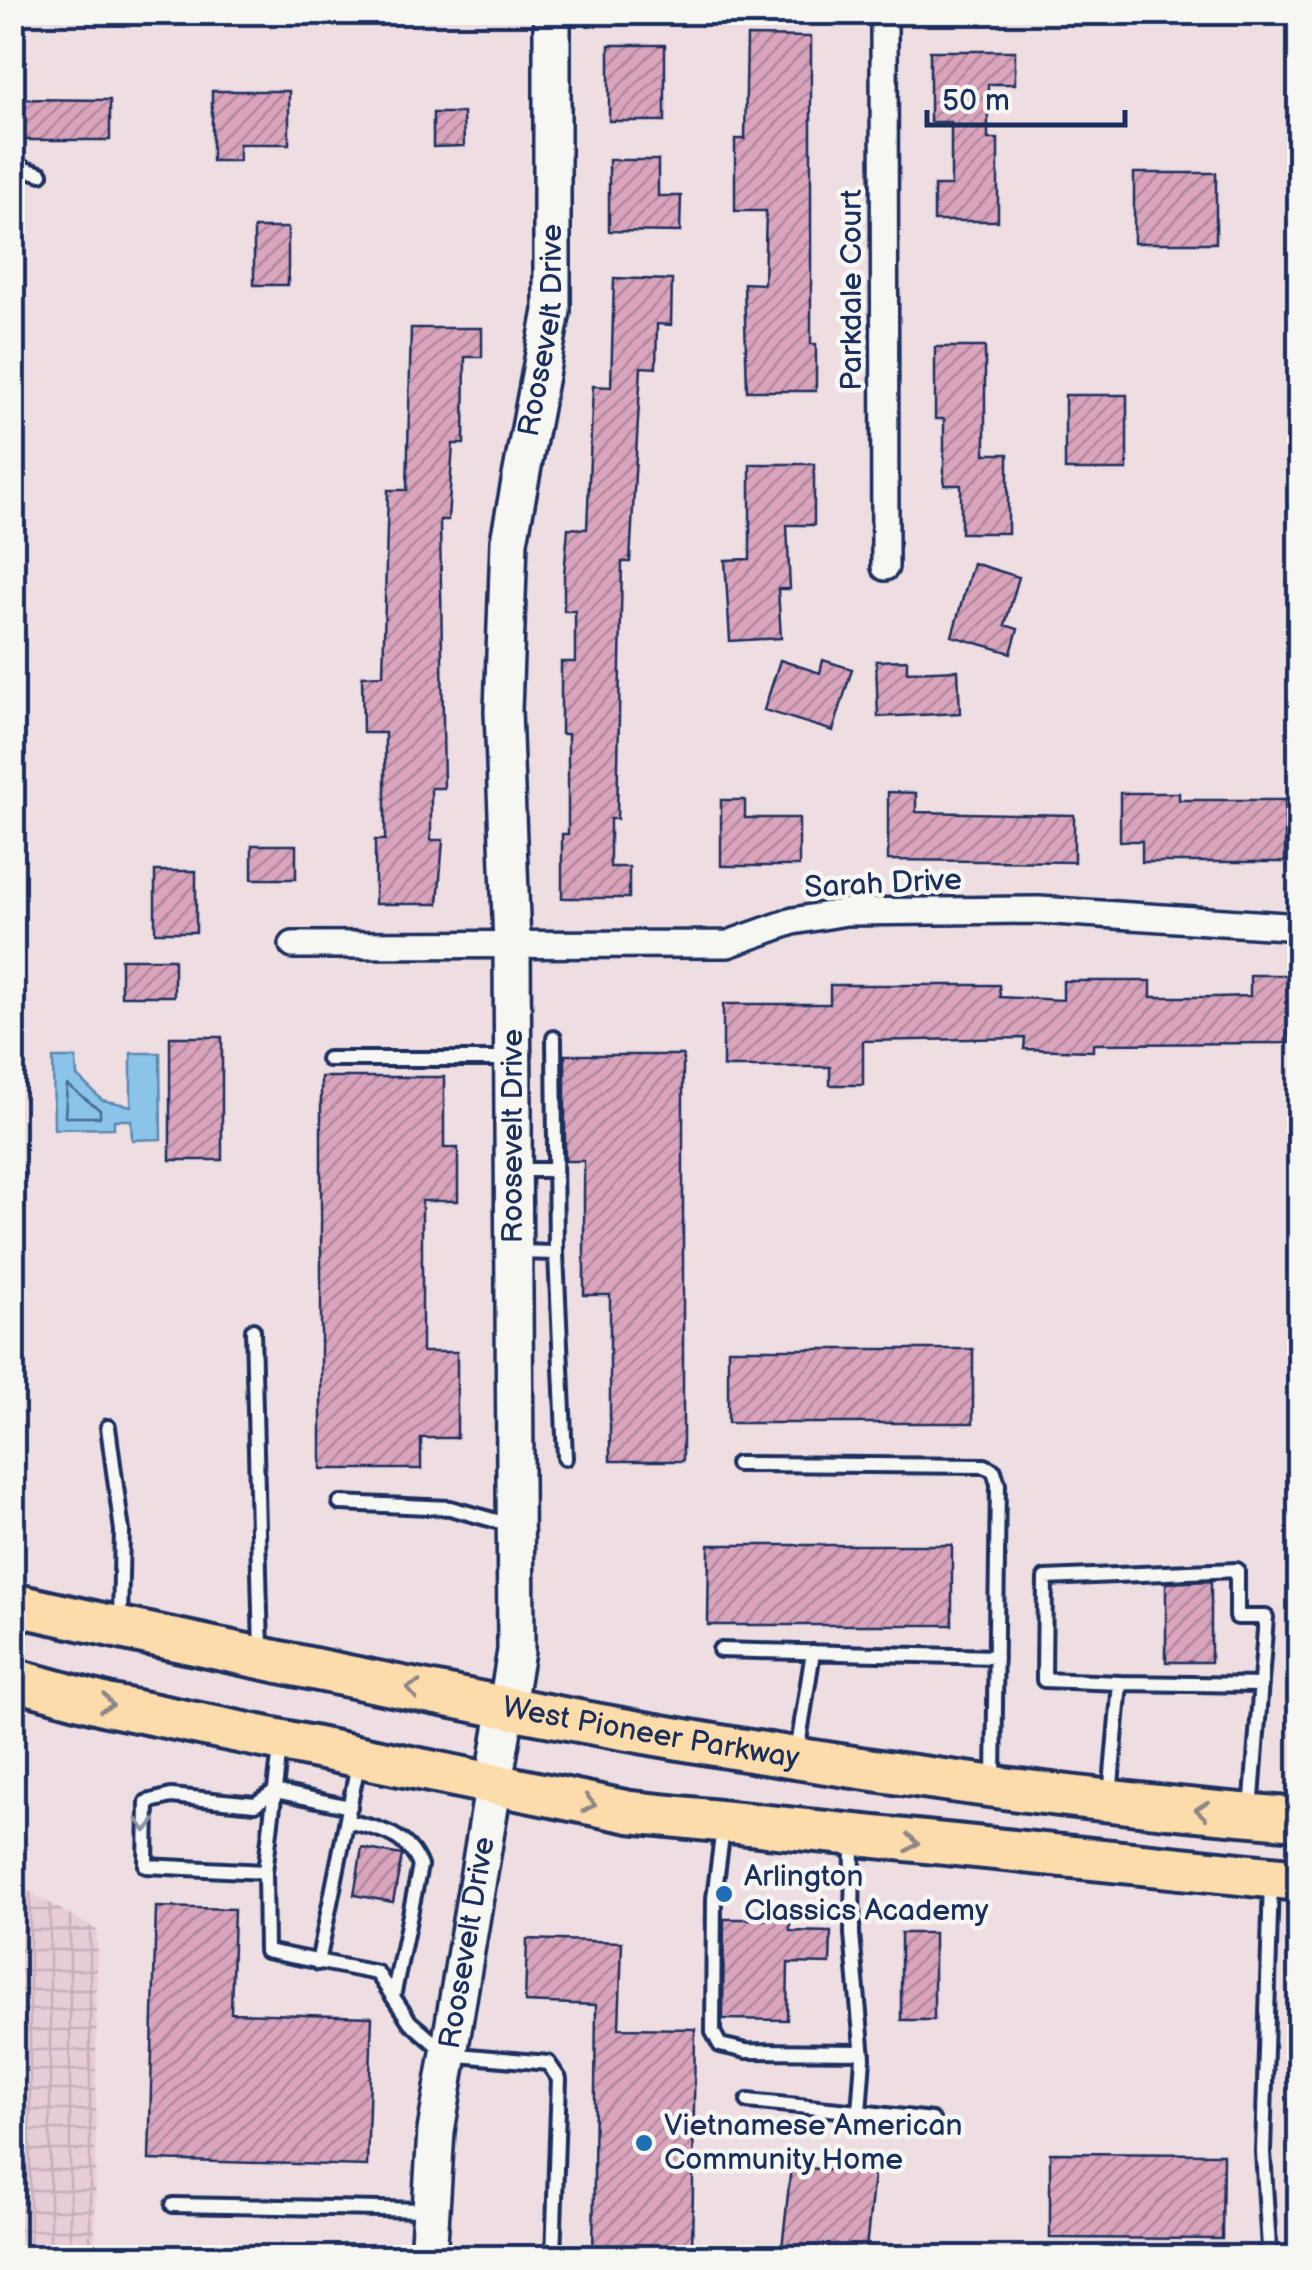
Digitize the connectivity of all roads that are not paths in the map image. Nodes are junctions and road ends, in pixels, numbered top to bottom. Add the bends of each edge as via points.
1 (552, 12) edge
2 (884, 12) edge
3 (12, 165) edge
4 (41, 174) dead end
5 (885, 568) dead end
6 (1300, 927) edge
7 (512, 944) junction
8 (293, 946) dead end
9 (554, 1038) dead end
10 (328, 1058) dead end
11 (512, 1059) junction
12 (513, 1170) junction
13 (555, 1170) junction
14 (514, 1252) junction
15 (556, 1253) junction
16 (254, 1330) dead end
17 (108, 1427) dead end
18 (565, 1458) dead end
19 (737, 1464) dead end
20 (340, 1503) dead end
21 (518, 1526) junction
22 (12, 1604) edge
23 (120, 1628) junction
24 (720, 1650) dead end
25 (813, 1652) junction
26 (996, 1657) junction
27 (261, 1659) junction
28 (12, 1679) edge
29 (1120, 1683) junction
30 (1260, 1685) junction
31 (508, 1708) junction
32 (281, 1740) junction
33 (360, 1756) junction
34 (795, 1761) junction
35 (494, 1784) junction
36 (994, 1787) junction
37 (275, 1791) junction
38 (1110, 1800) junction
39 (348, 1814) junction
40 (1251, 1815) junction
41 (1300, 1819) edge
42 (724, 1822) junction
43 (853, 1836) junction
44 (264, 1872) junction
45 (1285, 1879) edge
46 (318, 1962) junction
47 (393, 1998) junction
48 (863, 2052) junction
49 (448, 2054) junction
50 (748, 2100) dead end
51 (859, 2112) junction
52 (932, 2120) dead end
53 (173, 2205) dead end
54 (431, 2210) junction
55 (428, 2258) edge
56 (553, 2258) edge
57 (1259, 2258) edge

1 - 7 street, Roosevelt Drive via 552,311 508,540 503,710
2 - 5 street, Parkdale Court
3 - 4 lane
6 - 7 street, Sarah Drive via 1039,910 846,912 728,944
7 - 8 street, Sarah Drive
7 - 11 street, Roosevelt Drive
9 - 13 lane
10 - 11 lane
11 - 12 street, Roosevelt Drive
12 - 13 lane
12 - 14 street, Roosevelt Drive
13 - 15 lane
14 - 15 lane
14 - 21 street, Roosevelt Drive
15 - 18 lane
16 - 27 lane
17 - 23 lane via 122,1531
19 - 26 lane via 994,1471
20 - 21 lane via 450,1508
21 - 31 street, Roosevelt Drive
22 - 23 main road, West Pioneer Parkway
23 - 27 main road, West Pioneer Parkway
24 - 25 lane
25 - 26 lane
25 - 34 lane
26 - 36 lane
31 -> 27 main road, West Pioneer Parkway
28 -> 32 main road
29 - 30 lane
29 - 30 lane via 1044,1680 1045,1578 1238,1570 1238,1617 1266,1617
29 - 38 lane
30 - 40 lane
31 - 34 main road, West Pioneer Parkway
31 - 35 street, Roosevelt Drive
32 - 33 main road
32 - 37 lane
33 - 35 main road
33 - 39 lane
34 - 36 main road, West Pioneer Parkway
35 -> 42 main road via 630,1812
35 - 49 street, Roosevelt Drive
36 - 38 main road, West Pioneer Parkway
37 - 39 lane
37 - 44 lane
37 -> 44 lane via 254,1804 172,1796 146,1802 146,1866
40 -> 38 main road, West Pioneer Parkway
39 - 46 lane
39 - 47 lane via 413,1847 420,1866
40 - 41 main road, West Pioneer Parkway
42 - 43 main road
42 - 48 lane via 714,1898 713,2032 720,2046
43 -> 45 main road
43 - 48 lane via 852,1934
44 - 46 lane via 266,1951
45 - 57 lane via 1263,2152 1269,2248
46 - 47 lane via 377,1973
47 - 49 lane
48 - 51 lane
49 - 54 street, Roosevelt Drive
49 - 56 lane via 548,2064 559,2079
50 - 51 lane
51 - 52 lane
53 - 54 lane
54 - 55 street, Roosevelt Drive

